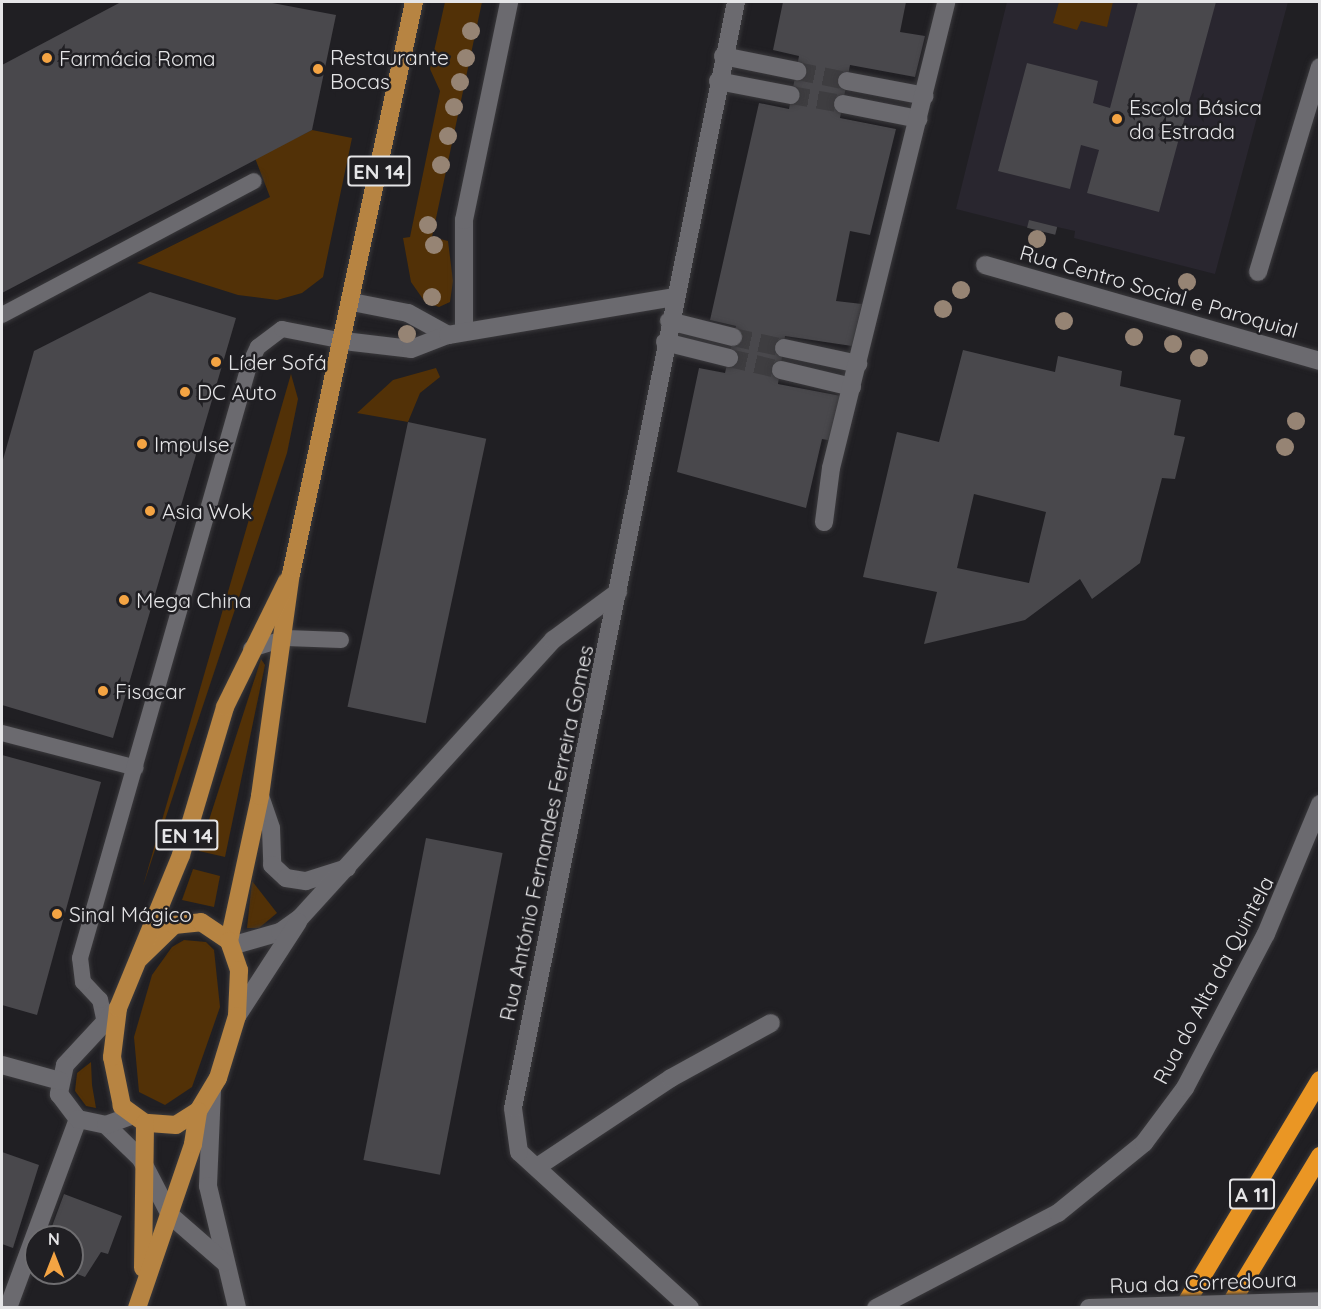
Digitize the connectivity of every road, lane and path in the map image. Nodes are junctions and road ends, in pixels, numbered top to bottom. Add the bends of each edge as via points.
1 (414, 2) edge
2 (509, 2) edge
3 (735, 2) edge
4 (946, 2) edge
5 (723, 56) junction
6 (1320, 67) edge
7 (796, 71) tunnel mouth
8 (718, 81) junction
9 (847, 81) tunnel mouth
10 (791, 95) tunnel mouth
11 (925, 96) junction
12 (843, 104) tunnel mouth
13 (919, 119) junction
14 (254, 181) dead end
15 (985, 265) dead end
16 (1258, 272) dead end
17 (674, 297) junction
18 (352, 302) junction
19 (2, 315) edge
20 (669, 321) junction
21 (456, 333) junction
22 (733, 337) tunnel mouth
23 (344, 341) junction
24 (665, 342) junction
25 (784, 348) tunnel mouth
26 (729, 358) tunnel mouth
27 (1320, 361) edge
28 (858, 364) junction
29 (781, 370) tunnel mouth
30 (852, 387) junction
31 (824, 522) dead end
32 (291, 574) junction
33 (618, 592) junction
34 (286, 638) junction
35 (341, 640) dead end
36 (251, 650) junction
37 (2, 733) edge
38 (136, 768) junction
39 (260, 796) junction
40 (1320, 804) edge
41 (349, 868) junction
42 (300, 918) junction
43 (230, 943) junction
44 (140, 958) junction
45 (118, 1008) junction
46 (237, 1016) junction
47 (105, 1023) junction
48 (771, 1023) dead end
49 (2, 1065) edge
50 (1320, 1080) edge
51 (60, 1081) junction
52 (212, 1090) junction
53 (198, 1112) junction
54 (78, 1119) junction
55 (139, 1119) junction
56 (106, 1125) junction
57 (1320, 1156) edge
58 (141, 1159) junction
59 (537, 1167) junction
60 (170, 1215) junction
61 (225, 1263) junction
62 (143, 1279) junction
63 (1320, 1301) edge
64 (8, 1308) edge
65 (137, 1308) edge
66 (237, 1308) edge
67 (690, 1308) edge
68 (876, 1308) edge
69 (1089, 1308) edge
70 (1183, 1308) edge
71 (1228, 1308) edge

1 - 18 main road, EN 14
2 - 21 street via 464,220
3 - 5 street, Rua António Fernandes Ferreira Gomes
4 - 11 street
5 - 7 street
5 - 8 street, Rua António Fernandes Ferreira Gomes
6 - 16 street
8 - 10 street
8 - 17 street, Rua António Fernandes Ferreira Gomes
9 - 11 street
11 - 13 street
12 - 13 street
13 - 28 street
14 - 19 lane
15 - 27 street, Rua Centro Social e Paroquial
17 - 20 street, Rua António Fernandes Ferreira Gomes
17 - 21 street
18 - 21 street via 408,313
18 - 23 main road, EN 14
20 - 22 street
20 - 24 street, Rua António Fernandes Ferreira Gomes
21 - 23 street via 411,349
23 - 32 main road, EN 14
23 - 38 lane via 282,329 258,347
24 - 26 street
24 - 33 street, Rua António Fernandes Ferreira Gomes
25 - 28 street
28 - 30 street
29 - 30 street
30 - 31 street via 823,502
32 - 34 main road, EN 14
32 - 36 main road, EN 14
33 - 41 street via 553,640
33 - 59 street, Rua António Fernandes Ferreira Gomes via 513,1108 519,1152
34 - 35 lane
34 - 36 lane
34 - 39 main road, EN 14
36 - 44 main road, EN 14 via 225,707 181,855
37 - 38 lane
38 - 47 lane via 80,958 83,982 100,1000
39 - 41 street via 271,828 272,864 286,878 306,881
39 - 43 main road, EN 14
40 - 68 street, Rua do Alta da Quintela via 1266,934 1185,1088 1144,1143 1058,1213
41 - 42 street
42 - 43 street via 280,932
42 - 46 street
43 - 44 main road, EN 14 via 214,928 189,921 174,925
43 - 46 main road, EN 14 via 239,970
44 - 45 main road, EN 14
45 - 47 street
45 - 55 main road, EN 14 via 113,1082 122,1106
46 - 52 main road, EN 14
47 - 51 street via 65,1065
48 - 59 street via 671,1078
49 - 51 street
50 - 70 highway, A 11
51 - 54 street via 64,1107
52 - 53 main road, EN 14
52 - 61 street via 208,1186
53 - 55 main road via 176,1125
53 - 60 main road, EN 14
54 - 56 street
54 - 64 street
55 - 56 street
55 - 58 main road, EN 14
56 - 58 street
57 - 71 highway, A 11
58 - 60 street
58 - 62 main road, EN 14
59 - 67 street, Rua António Fernandes Ferreira Gomes
60 - 61 street
60 - 62 main road, EN 14
61 - 66 street
62 - 65 main road, EN 14
63 - 69 street, Rua da Corredoura, bridge

